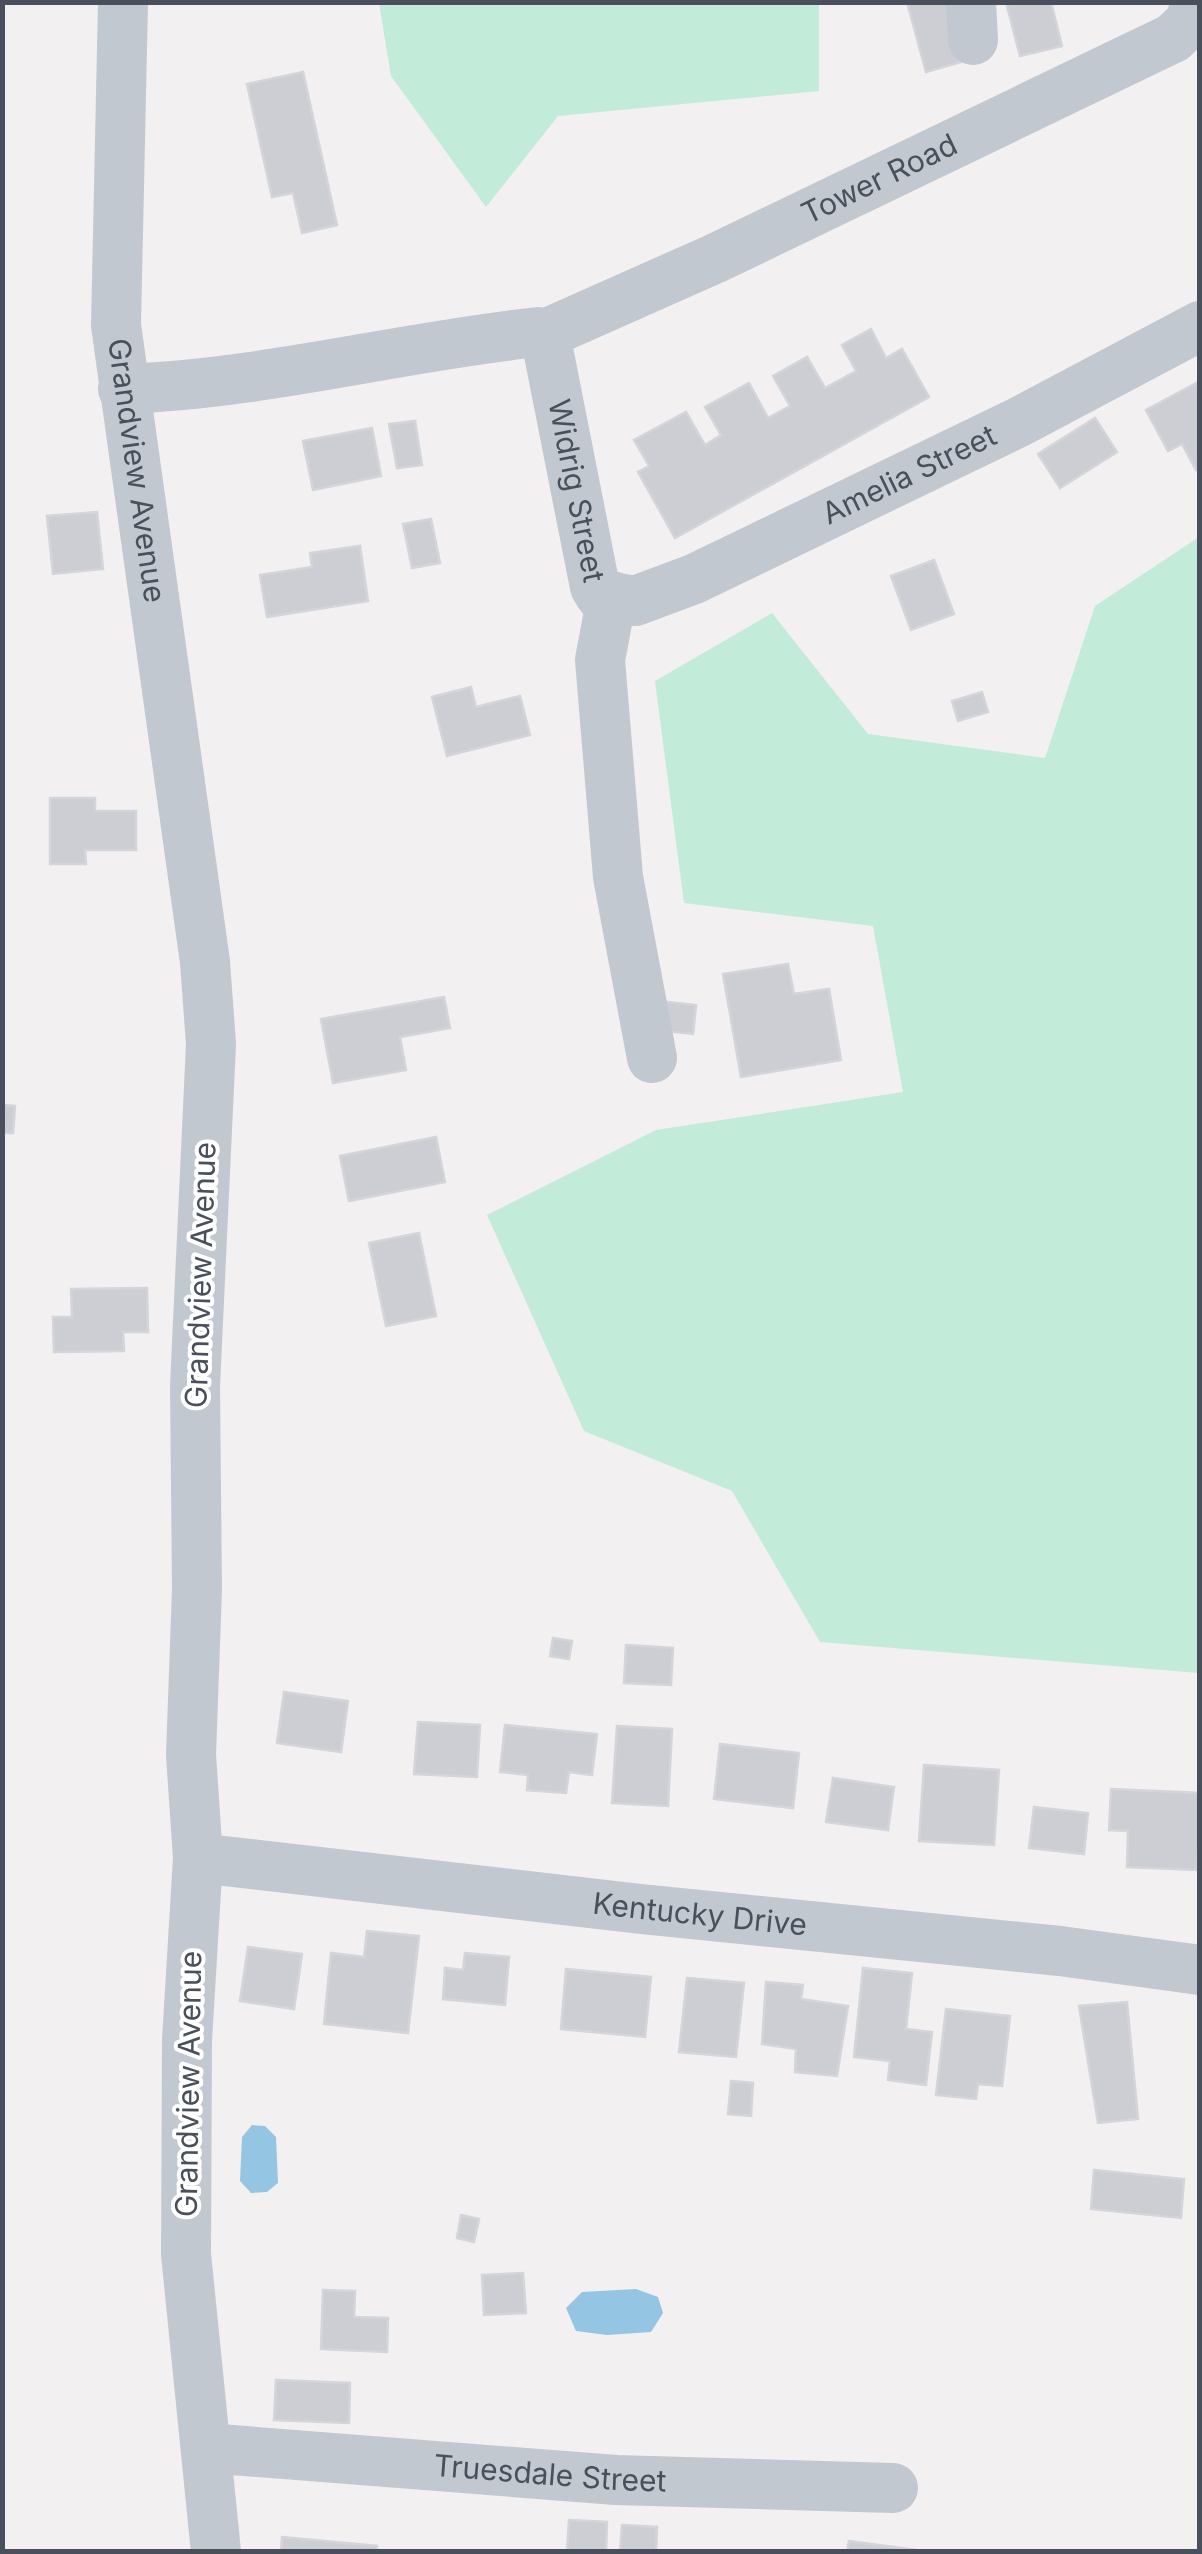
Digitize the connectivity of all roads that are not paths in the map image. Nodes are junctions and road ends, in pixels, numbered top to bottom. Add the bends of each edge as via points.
1 (123, 2) edge
2 (1196, 2) edge
3 (1200, 326) edge
4 (545, 334) junction
5 (123, 389) junction
6 (612, 596) junction
7 (652, 1058) dead end
8 (198, 1858) junction
9 (1200, 1970) edge
10 (206, 2448) junction
11 (893, 2488) dead end
12 (216, 2552) edge

1 - 5 street, Grandview Avenue via 116,325
2 - 4 street, Tower Road via 1190,22 1174,38 714,260
3 - 6 street, Amelia Street via 694,579 634,601
4 - 5 street
4 - 6 street, Widrig Street via 595,587
5 - 8 street, Grandview Avenue via 206,962 211,1044 196,1386 192,1755
6 - 7 street, Widrig Street via 600,660 618,877
8 - 9 street, Kentucky Drive
8 - 10 street, Grandview Avenue via 187,2040 186,2254
10 - 11 street, Truesdale Street via 616,2480
10 - 12 street, Grandview Avenue

